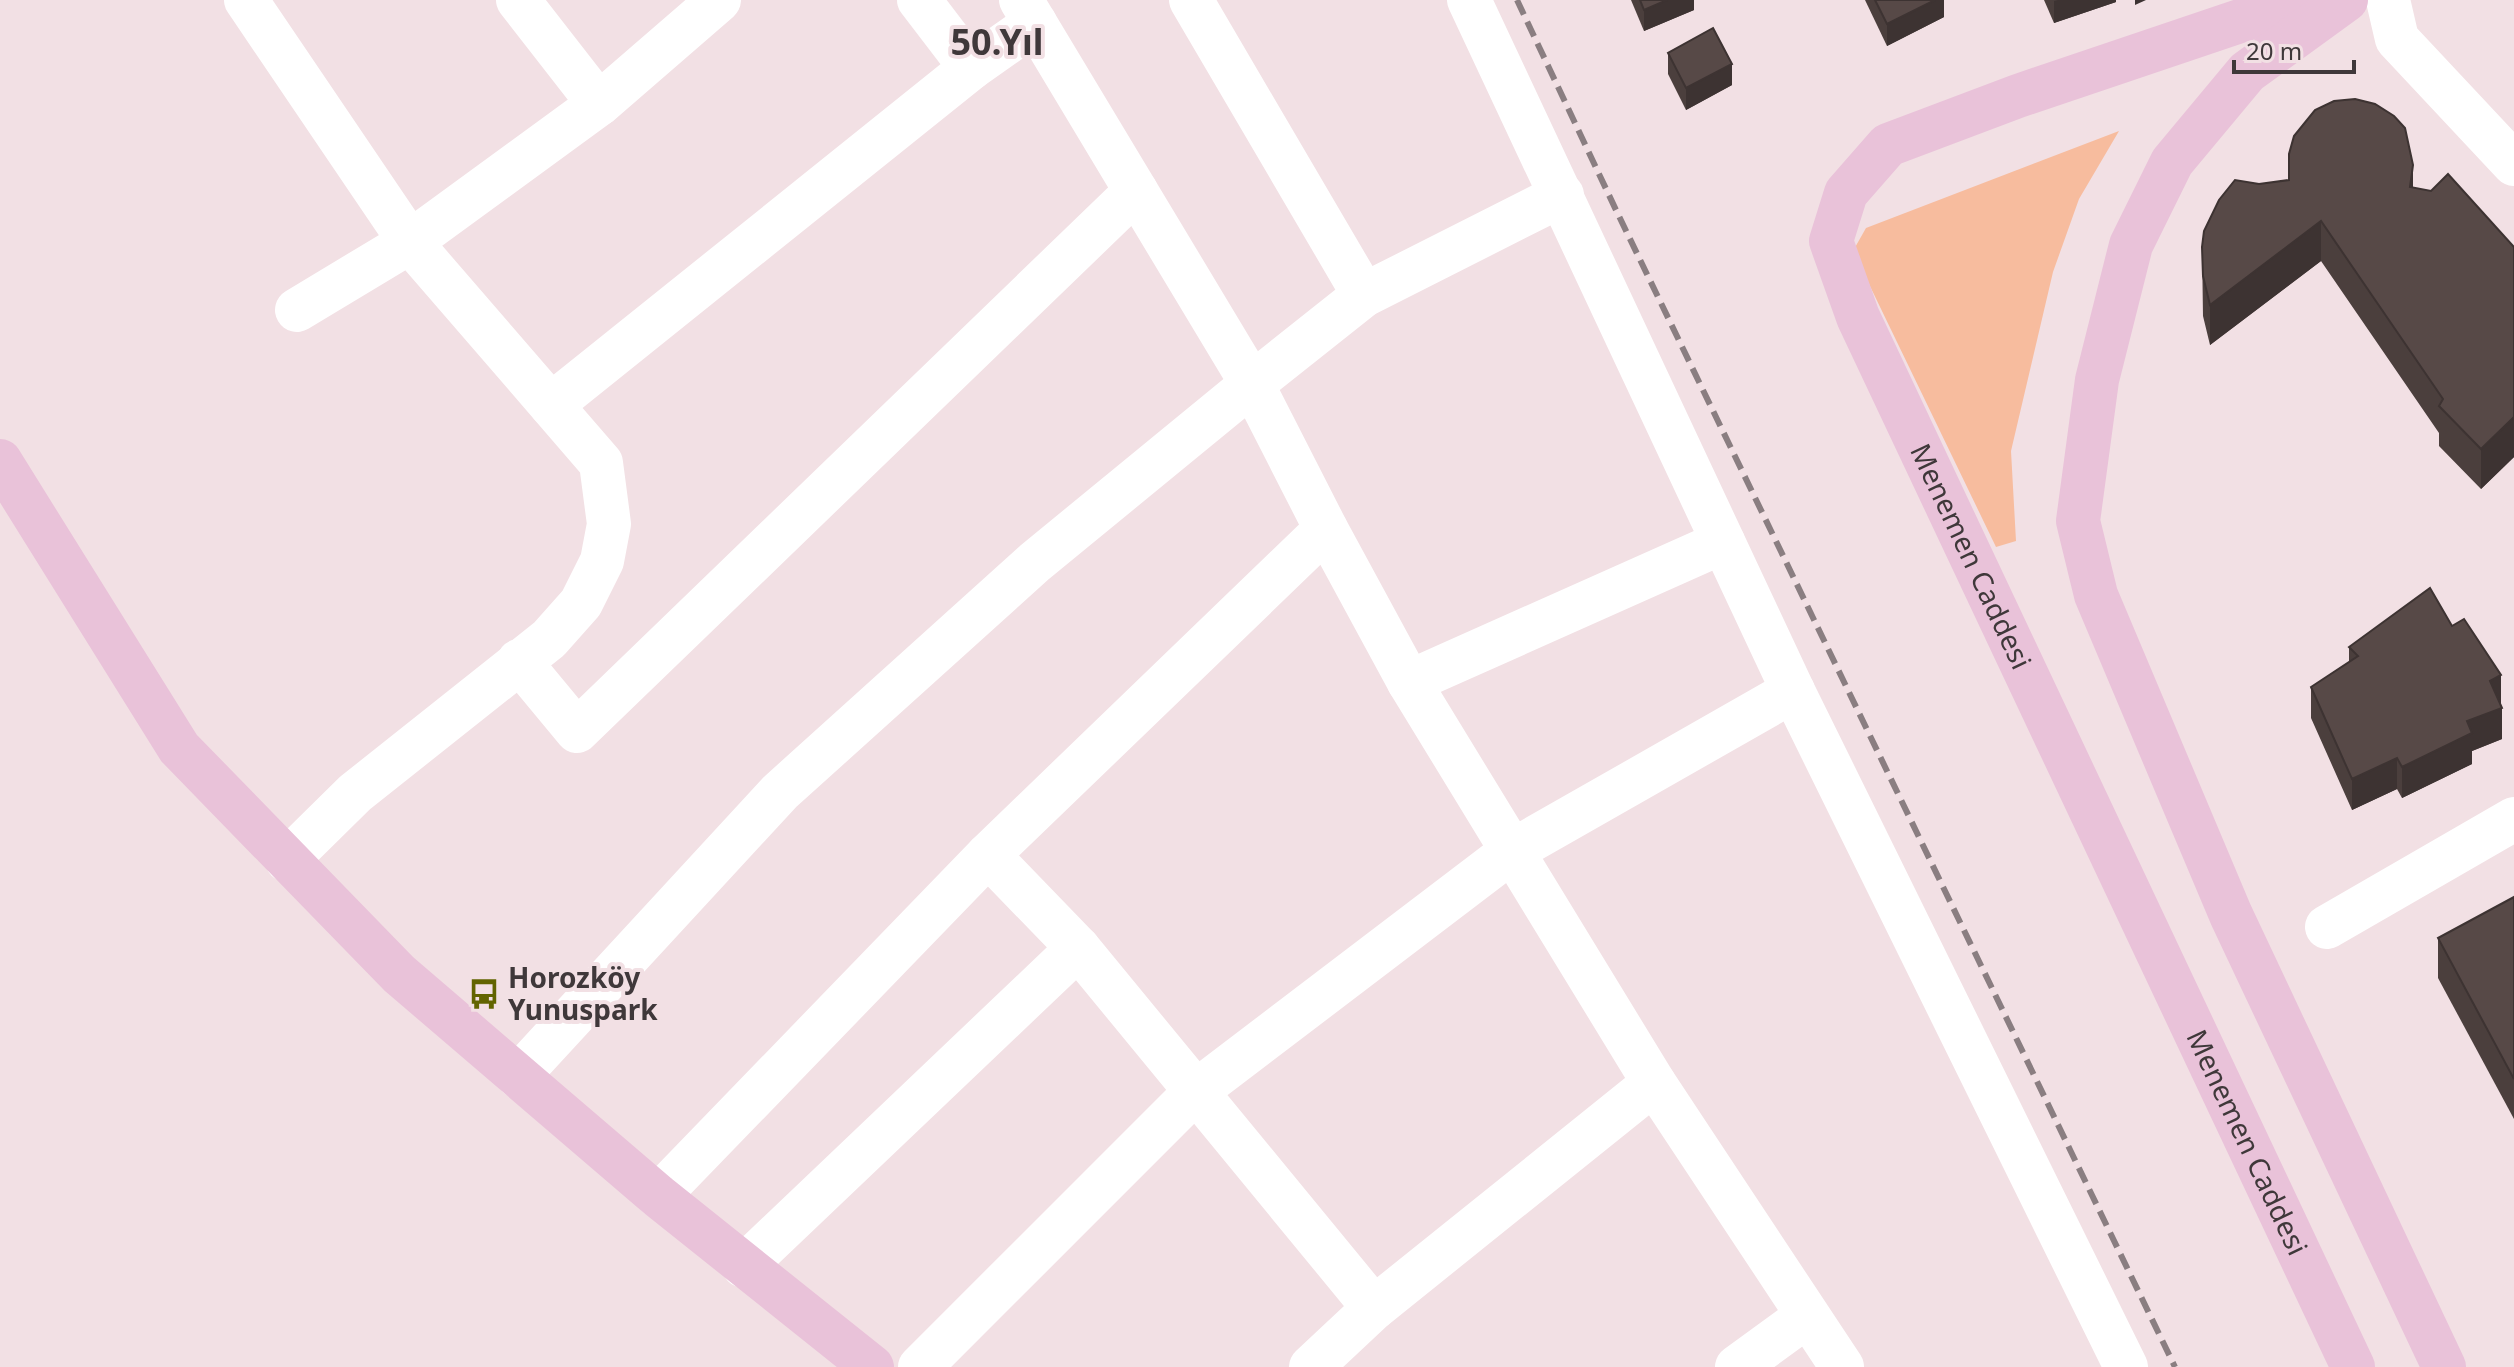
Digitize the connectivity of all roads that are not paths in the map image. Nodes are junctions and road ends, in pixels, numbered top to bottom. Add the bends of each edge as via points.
1 (518, 0) edge
2 (719, 0) edge
3 (919, 0) edge
4 (1191, 0) edge
5 (1469, 0) edge
6 (2302, 0) edge
7 (2346, 0) edge
8 (2388, 0) edge
9 (253, 2) edge
10 (1028, 11) edge
11 (971, 68) junction
12 (599, 104) junction
13 (2514, 164) edge
14 (1136, 191) junction
15 (1562, 195) junction
16 (410, 242) junction
17 (1364, 295) junction
18 (297, 310) dead end
19 (1252, 384) junction
20 (551, 405) junction
21 (0, 461) edge
22 (1326, 529) junction
23 (1723, 542) junction
24 (519, 661) junction
25 (1409, 682) junction
26 (1793, 691) junction
27 (2514, 819) edge
28 (1512, 851) junction
29 (988, 855) junction
30 (287, 860) junction
31 (2327, 927) dead end
32 (1078, 948) junction
33 (518, 1076) junction
34 (1654, 1083) junction
35 (1194, 1093) junction
36 (658, 1196) junction
37 (744, 1266) junction
38 (1374, 1308) junction
39 (1807, 1316) junction
40 (872, 1367) edge
41 (920, 1367) edge
42 (1311, 1367) edge
43 (1737, 1367) edge
44 (1842, 1367) edge
45 (2126, 1367) edge
46 (2353, 1367) edge
47 (2444, 1367) edge

1 - 12 street
2 - 12 street
3 - 11 street
4 - 17 street
5 - 15 street
6 - 46 main road, Menemen Caddesi via 1888,145 1846,193 1831,241 1858,317
7 - 47 main road via 2247,72 2172,162 2131,245 2097,380 2078,521 2096,595 2231,915
8 - 13 street via 2397,39
9 - 16 street
10 - 11 street
10 - 14 street
11 - 20 street
12 - 16 street
14 - 19 street
14 - 24 street via 577,731
15 - 17 street
15 - 23 street
16 - 18 street
16 - 20 street
17 - 19 street
19 - 22 street
19 - 33 street via 1035,562 780,792
20 - 24 street via 601,463 609,524 602,561 581,603 549,639
21 - 30 main road via 179,748
22 - 25 street
22 - 29 street
23 - 25 street
23 - 26 street
24 - 30 street via 355,793
25 - 28 street
26 - 28 street
26 - 45 street
27 - 31 street
28 - 34 street
28 - 35 street
29 - 32 street
29 - 36 street
30 - 33 main road via 399,974
32 - 35 street
32 - 37 street
33 - 36 main road
34 - 38 street
34 - 39 street
35 - 38 street
35 - 41 street
36 - 37 main road
37 - 40 main road
38 - 42 street
39 - 43 street
39 - 44 street

